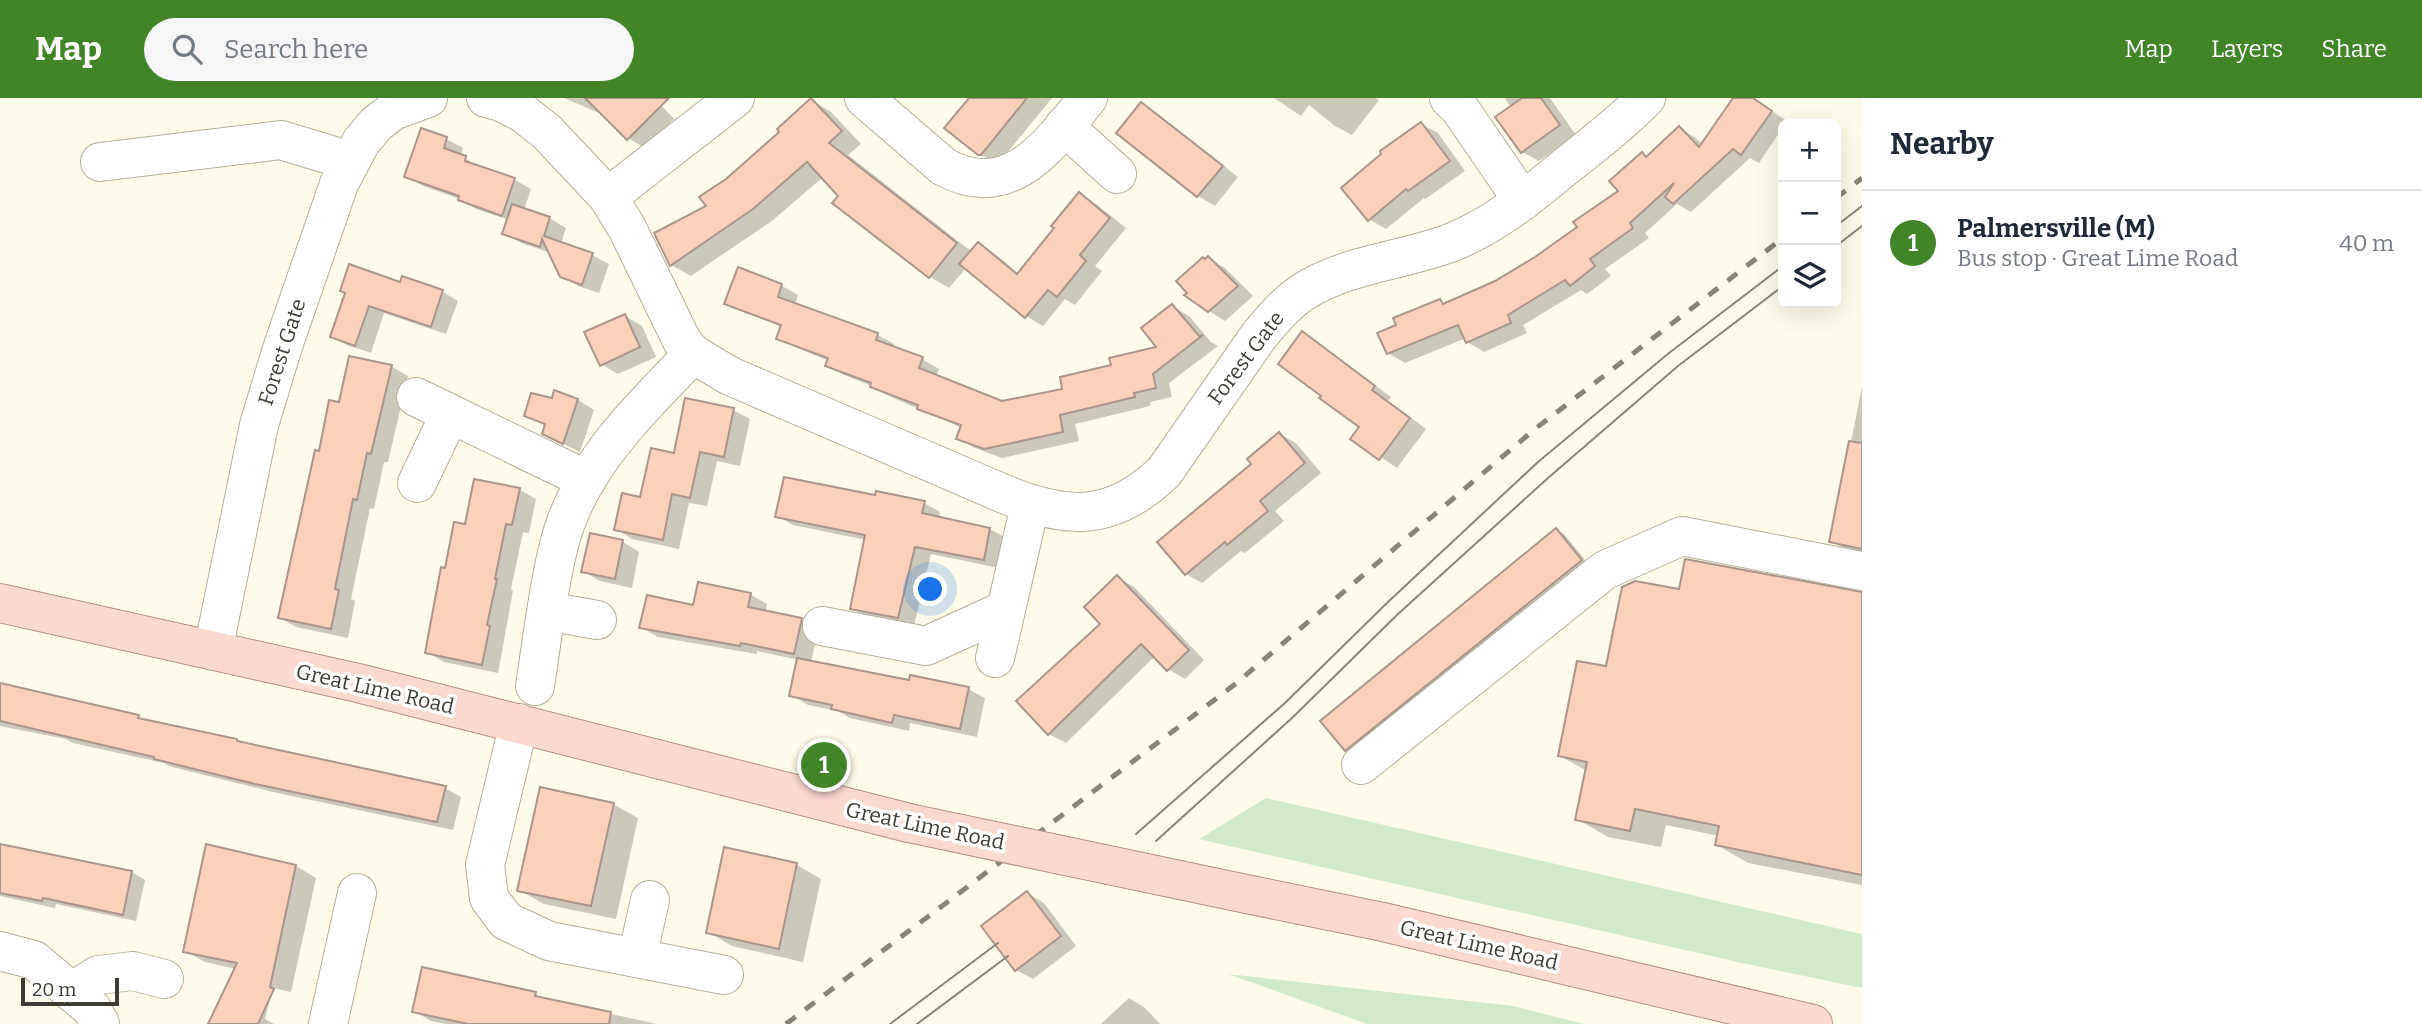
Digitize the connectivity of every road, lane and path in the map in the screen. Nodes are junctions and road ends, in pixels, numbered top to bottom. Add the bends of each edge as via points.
1 (428, 98) edge
2 (486, 98) edge
3 (735, 98) edge
4 (863, 98) edge
5 (1449, 98) edge
6 (1646, 98) edge
7 (1076, 112) edge
8 (349, 161) junction
9 (100, 162) dead end
10 (1117, 174) dead end
11 (608, 197) junction
12 (1524, 201) junction
13 (693, 354) junction
14 (416, 397) dead end
15 (450, 414) junction
16 (587, 481) junction
17 (417, 483) dead end
18 (1030, 505) junction
19 (1862, 571) edge
20 (953, 600) dead end
21 (0, 603) edge
22 (1005, 610) junction
23 (547, 611) junction
24 (597, 620) dead end
25 (822, 626) dead end
26 (212, 651) junction
27 (995, 658) dead end
28 (535, 686) dead end
29 (519, 723) junction
30 (1361, 765) dead end
31 (357, 893) dead end
32 (650, 900) dead end
33 (0, 951) edge
34 (637, 958) junction
35 (724, 975) dead end
36 (164, 979) dead end
37 (72, 992) junction
38 (100, 1024) edge
39 (328, 1024) edge
40 (1813, 1024) edge

1 - 8 street, Forest Gate via 393,111 376,124
2 - 11 street, Forest Gate via 523,113 547,132
3 - 11 street
4 - 7 street via 944,167 972,178 1021,169
5 - 12 street
6 - 12 street, Forest Gate
7 - 10 street
8 - 9 street via 281,140
8 - 26 street, Forest Gate via 259,425
11 - 13 street, Forest Gate via 672,323
12 - 18 street, Forest Gate via 1455,241 1346,272 1289,303 1258,337 1164,472 1148,488 1109,508 1087,512
13 - 16 street via 611,443
13 - 18 street, Forest Gate via 730,376
14 - 15 street
15 - 16 street
15 - 17 street
16 - 23 street via 558,548
18 - 22 street
19 - 30 street via 1682,536 1605,569
20 - 22 street
21 - 26 main road, Great Lime Road
22 - 25 street via 926,646
22 - 27 street
23 - 24 street
23 - 28 street
26 - 29 main road, Great Lime Road
29 - 34 street via 485,865 489,898 506,921 549,940
29 - 40 main road, Great Lime Road, bridge via 909,823 1383,922
31 - 39 street
32 - 34 street
33 - 37 street via 34,960
34 - 35 street
36 - 37 street via 133,971 98,975
37 - 38 street via 92,1009

